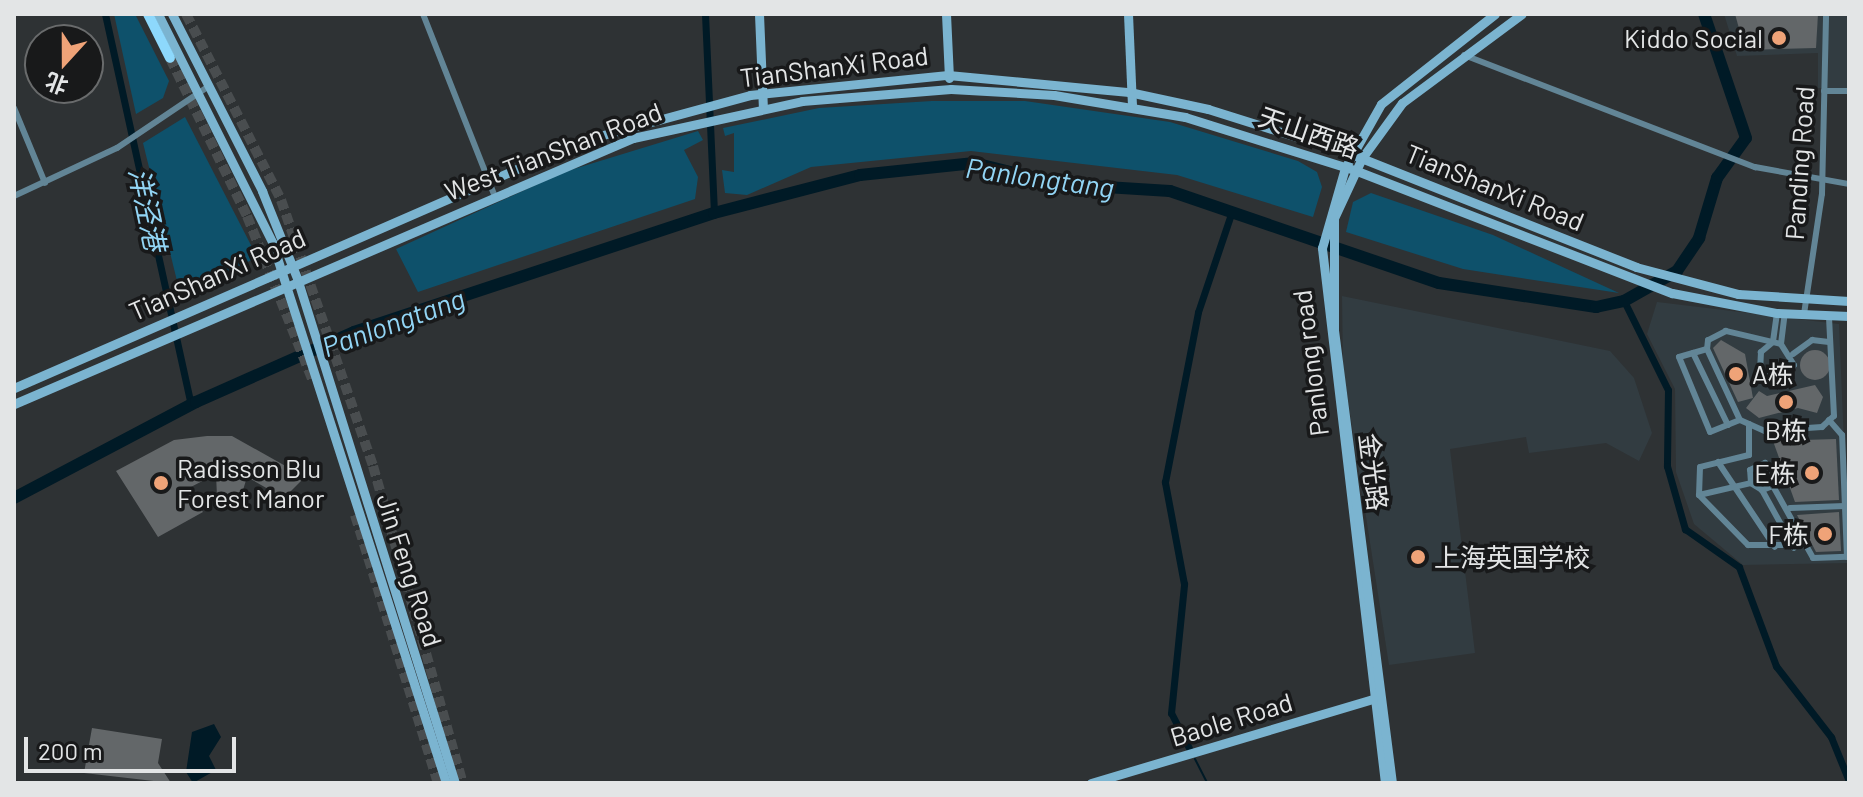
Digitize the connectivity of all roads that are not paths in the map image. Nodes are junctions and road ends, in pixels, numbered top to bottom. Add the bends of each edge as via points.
1 (148, 14) edge
2 (158, 14) edge
3 (172, 14) edge
4 (423, 14) edge
5 (759, 14) edge
6 (946, 14) edge
7 (1128, 14) edge
8 (1495, 14) edge
9 (1522, 14) edge
10 (1826, 14) edge
11 (1464, 55) junction
12 (170, 58) tunnel mouth
13 (948, 75) junction
14 (209, 86) junction
15 (951, 89) junction
16 (1824, 91) junction
17 (1849, 91) edge
18 (1129, 92) junction
19 (199, 93) junction
20 (762, 93) junction
21 (1132, 106) junction
22 (14, 108) edge
23 (763, 108) junction
24 (1351, 154) junction
25 (1362, 158) junction
26 (1345, 168) junction
27 (1357, 171) junction
28 (489, 179) junction
29 (1822, 182) junction
30 (45, 183) junction
31 (1849, 184) edge
32 (494, 194) junction
33 (14, 196) edge
34 (1331, 217) junction
35 (291, 264) junction
36 (280, 269) junction
37 (297, 278) junction
38 (284, 284) junction
39 (1849, 301) edge
40 (1806, 302) junction
41 (1781, 313) junction
42 (1804, 314) junction
43 (1849, 316) edge
44 (1829, 317) junction
45 (192, 326) joint
46 (304, 328) junction
47 (1829, 342) junction
48 (1777, 343) junction
49 (1707, 349) junction
50 (1693, 353) junction
51 (1793, 354) junction
52 (318, 371) junction
53 (14, 388) edge
54 (14, 404) edge
55 (1740, 420) junction
56 (1829, 420) junction
57 (1749, 424) junction
58 (1728, 425) junction
59 (1749, 455) junction
60 (1718, 462) junction
61 (1755, 465) junction
62 (1751, 483) junction
63 (1773, 486) junction
64 (1735, 487) junction
65 (1762, 490) junction
66 (1699, 495) junction
67 (1845, 506) junction
68 (1790, 508) junction
69 (1807, 545) junction
70 (1775, 547) junction
71 (1794, 548) junction
72 (1378, 697) junction
73 (446, 783) edge
74 (455, 783) edge
75 (1091, 783) edge
76 (1385, 783) edge
77 (1392, 783) edge

1 - 12 main road
2 - 19 main road
3 - 14 main road
4 - 28 street
5 - 20 main road
6 - 13 main road
7 - 18 main road
8 - 24 main road via 1381,104
9 - 11 main road
10 - 16 street, Panding Road
11 - 25 main road via 1402,103
11 - 29 street via 1755,167
13 - 15 main road
13 - 18 main road, TianShanXi Road
13 - 20 main road, TianShanXi Road
14 - 19 street
14 - 35 main road
15 - 21 main road, 天山西路
15 - 23 main road, West TianShan Road
16 - 17 street
16 - 29 street, Panding Road
18 - 21 main road
18 - 24 main road, TianShanXi Road
19 - 30 street via 117,148
19 - 36 main road via 253,197
20 - 23 main road
20 - 28 main road, TianShanXi Road via 581,141
21 - 26 main road, 天山西路
22 - 30 street
23 - 32 main road, West TianShan Road via 633,138
24 - 25 main road, TianShanXi Road
24 - 26 main road
25 - 27 main road
25 - 40 main road, TianShanXi Road via 1636,267
26 - 27 main road, 天山西路
26 - 34 main road, Panlong road
27 - 34 main road
27 - 41 main road, 天山西路 via 1637,282
28 - 32 street
28 - 35 main road, TianShanXi Road
29 - 31 street
29 - 40 street, Panding Road
30 - 33 street
32 - 37 main road, West TianShan Road
34 - 72 main road, Panlong road via 1325,268
35 - 36 main road, TianShanXi Road
35 - 37 main road
36 - 38 main road
36 - 53 main road, TianShanXi Road
37 - 38 main road, West TianShan Road
37 - 46 main road
38 - 45 main road, West TianShan Road
38 - 46 main road
39 - 40 main road, TianShanXi Road
40 - 42 street, Panding Road
41 - 42 main road, 天山西路
41 - 48 street
42 - 44 main road, 天山西路
43 - 44 main road, 天山西路
44 - 47 street
45 - 54 main road, TianShanXi Road
46 - 52 main road
47 - 51 street via 1812,340
47 - 56 street
48 - 49 street via 1726,331 1708,340
48 - 51 street
48 - 51 street via 1761,352 1760,370 1771,379 1786,378
49 - 50 street
49 - 55 street
50 - 58 street
50 - 58 street via 1679,357 1710,432
52 - 73 main road
52 - 74 main road, Jin Feng Road
55 - 57 street
55 - 58 street
56 - 57 street via 1765,431
56 - 67 street via 1842,435
57 - 59 street
59 - 60 street
59 - 61 street
60 - 64 street
60 - 66 street via 1700,467
61 - 62 street
61 - 63 street via 1774,472
62 - 64 street
62 - 65 street
63 - 65 street
63 - 68 street
64 - 66 street
64 - 70 street
65 - 71 street
66 - 70 street via 1748,545
67 - 68 street
67 - 69 street via 1847,557 1813,558
68 - 69 street
69 - 71 street
70 - 71 street
72 - 75 main road, Baole Road
72 - 76 main road
72 - 77 main road

